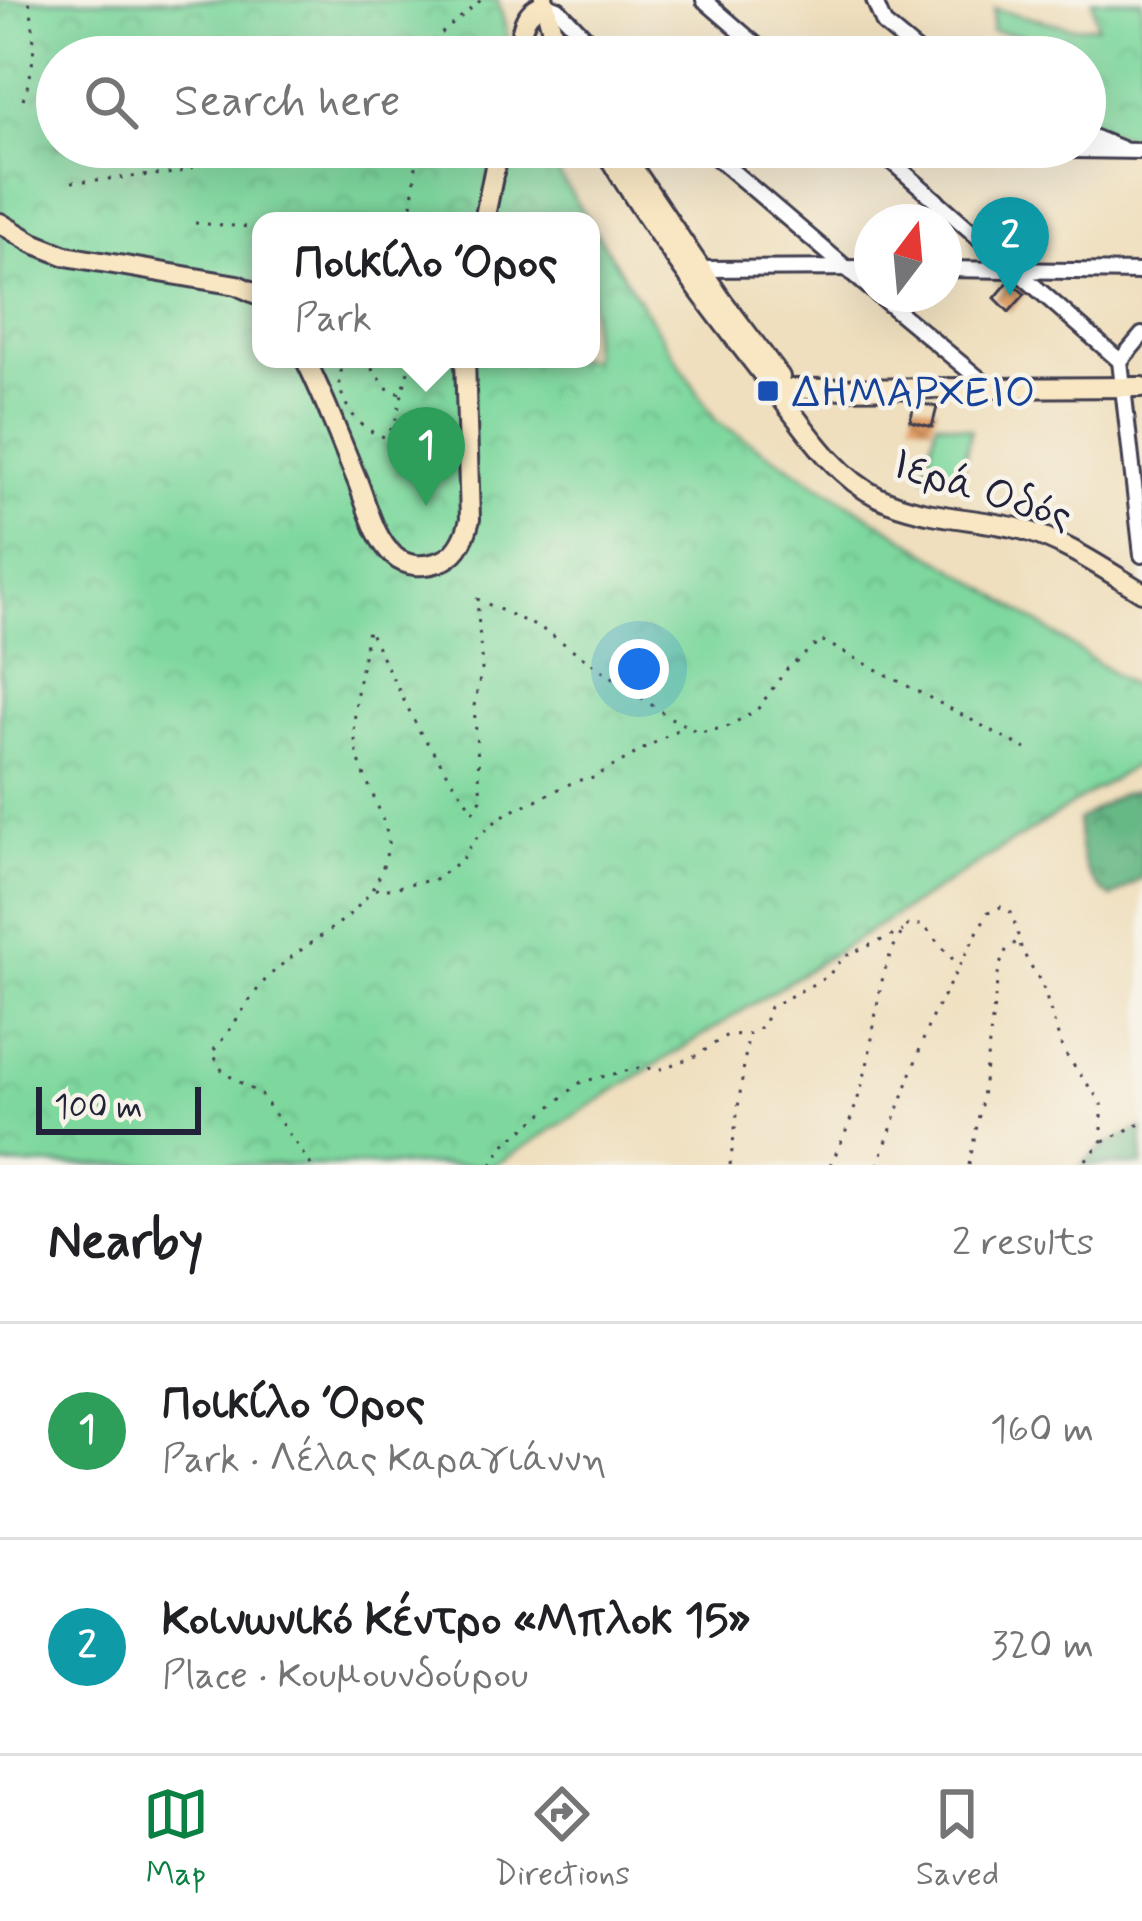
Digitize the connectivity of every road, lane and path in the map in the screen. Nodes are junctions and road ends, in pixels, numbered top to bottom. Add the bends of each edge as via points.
1 (29, 0) edge
2 (481, 0) edge
3 (522, 0) edge
4 (704, 0) edge
5 (874, 0) edge
6 (545, 2) edge
7 (439, 36) edge
8 (516, 36) edge
9 (521, 36) edge
10 (556, 36) edge
11 (584, 36) edge
12 (746, 36) edge
13 (899, 36) edge
14 (22, 99) dead end
15 (1106, 141) edge
16 (1135, 151) edge
17 (191, 168) edge
18 (416, 168) edge
19 (495, 168) edge
20 (617, 168) edge
21 (633, 168) edge
22 (728, 168) edge
23 (898, 168) edge
24 (72, 182) dead end
25 (410, 212) edge
26 (486, 212) edge
27 (0, 223) edge
28 (195, 224) dead end
29 (252, 227) edge
30 (844, 267) junction
31 (854, 267) edge
32 (700, 269) junction
33 (962, 269) edge
34 (1015, 270) junction
35 (1142, 272) edge
36 (854, 275) edge
37 (252, 292) edge
38 (898, 312) edge
39 (1142, 335) edge
40 (1120, 361) junction
41 (308, 368) edge
42 (341, 368) edge
43 (371, 368) edge
44 (409, 368) edge
45 (465, 368) edge
46 (988, 387) junction
47 (1132, 387) edge
48 (789, 389) junction
49 (403, 395) junction
50 (1137, 470) edge
51 (1142, 555) edge
52 (1142, 579) edge
53 (1142, 592) edge
54 (685, 725) junction
55 (1026, 748) dead end
56 (374, 888) junction
57 (903, 931) junction
58 (1018, 941) junction
59 (959, 966) junction
60 (749, 1034) junction
61 (1142, 1124) edge
62 (1102, 1142) junction
63 (310, 1165) edge
64 (492, 1165) edge
65 (730, 1165) edge
66 (830, 1165) edge
67 (878, 1165) edge
68 (969, 1165) edge
69 (1082, 1165) edge

1 - 14 path via 34,71
2 - 7 path
3 - 8 main road
4 - 12 street
5 - 13 street
6 - 9 main road via 529,14
6 - 10 main road
6 - 11 street
15 - 16 street
17 - 24 path
18 - 25 path
19 - 26 main road
20 - 53 main road, Ιερά Οδός via 685,272 850,479 910,510 1036,534
21 - 32 main road, Ιερά Οδός
22 - 30 street
23 - 34 street
27 - 37 main road via 67,256
28 - 29 path
30 - 31 street
30 - 32 street
30 - 36 street
32 - 48 main road, Ιερά Οδός
33 - 34 street
34 - 35 street
34 - 40 street
38 - 46 street
39 - 40 street
40 - 47 street
41 - 45 main road via 375,526 400,561 425,566 454,552 470,519
42 - 49 path via 341,392 368,433 385,437
43 - 49 path
44 - 49 path
46 - 47 main road
46 - 48 main road
47 - 50 street
48 - 52 main road, Ιερά Οδός via 842,456 879,487 1040,524
50 - 51 street
54 - 55 path via 698,732 725,728 758,710 821,640
54 - 56 path via 589,781 502,817 432,882
54 - 56 path via 546,631 477,599 481,799 473,811 420,732 368,628 354,723 389,840
56 - 63 path via 334,931 260,986 212,1052 223,1072 261,1095
57 - 59 path via 923,925
57 - 60 path via 845,956 827,977 770,1007
57 - 66 path via 884,976 865,1076
58 - 59 path via 1012,913 988,912
58 - 62 path via 1064,1051 1102,1104
58 - 68 path via 999,967
59 - 67 path via 930,1021
60 - 64 path via 727,1035 658,1070 641,1066 581,1082 503,1146
60 - 65 path
61 - 62 path
62 - 69 path

